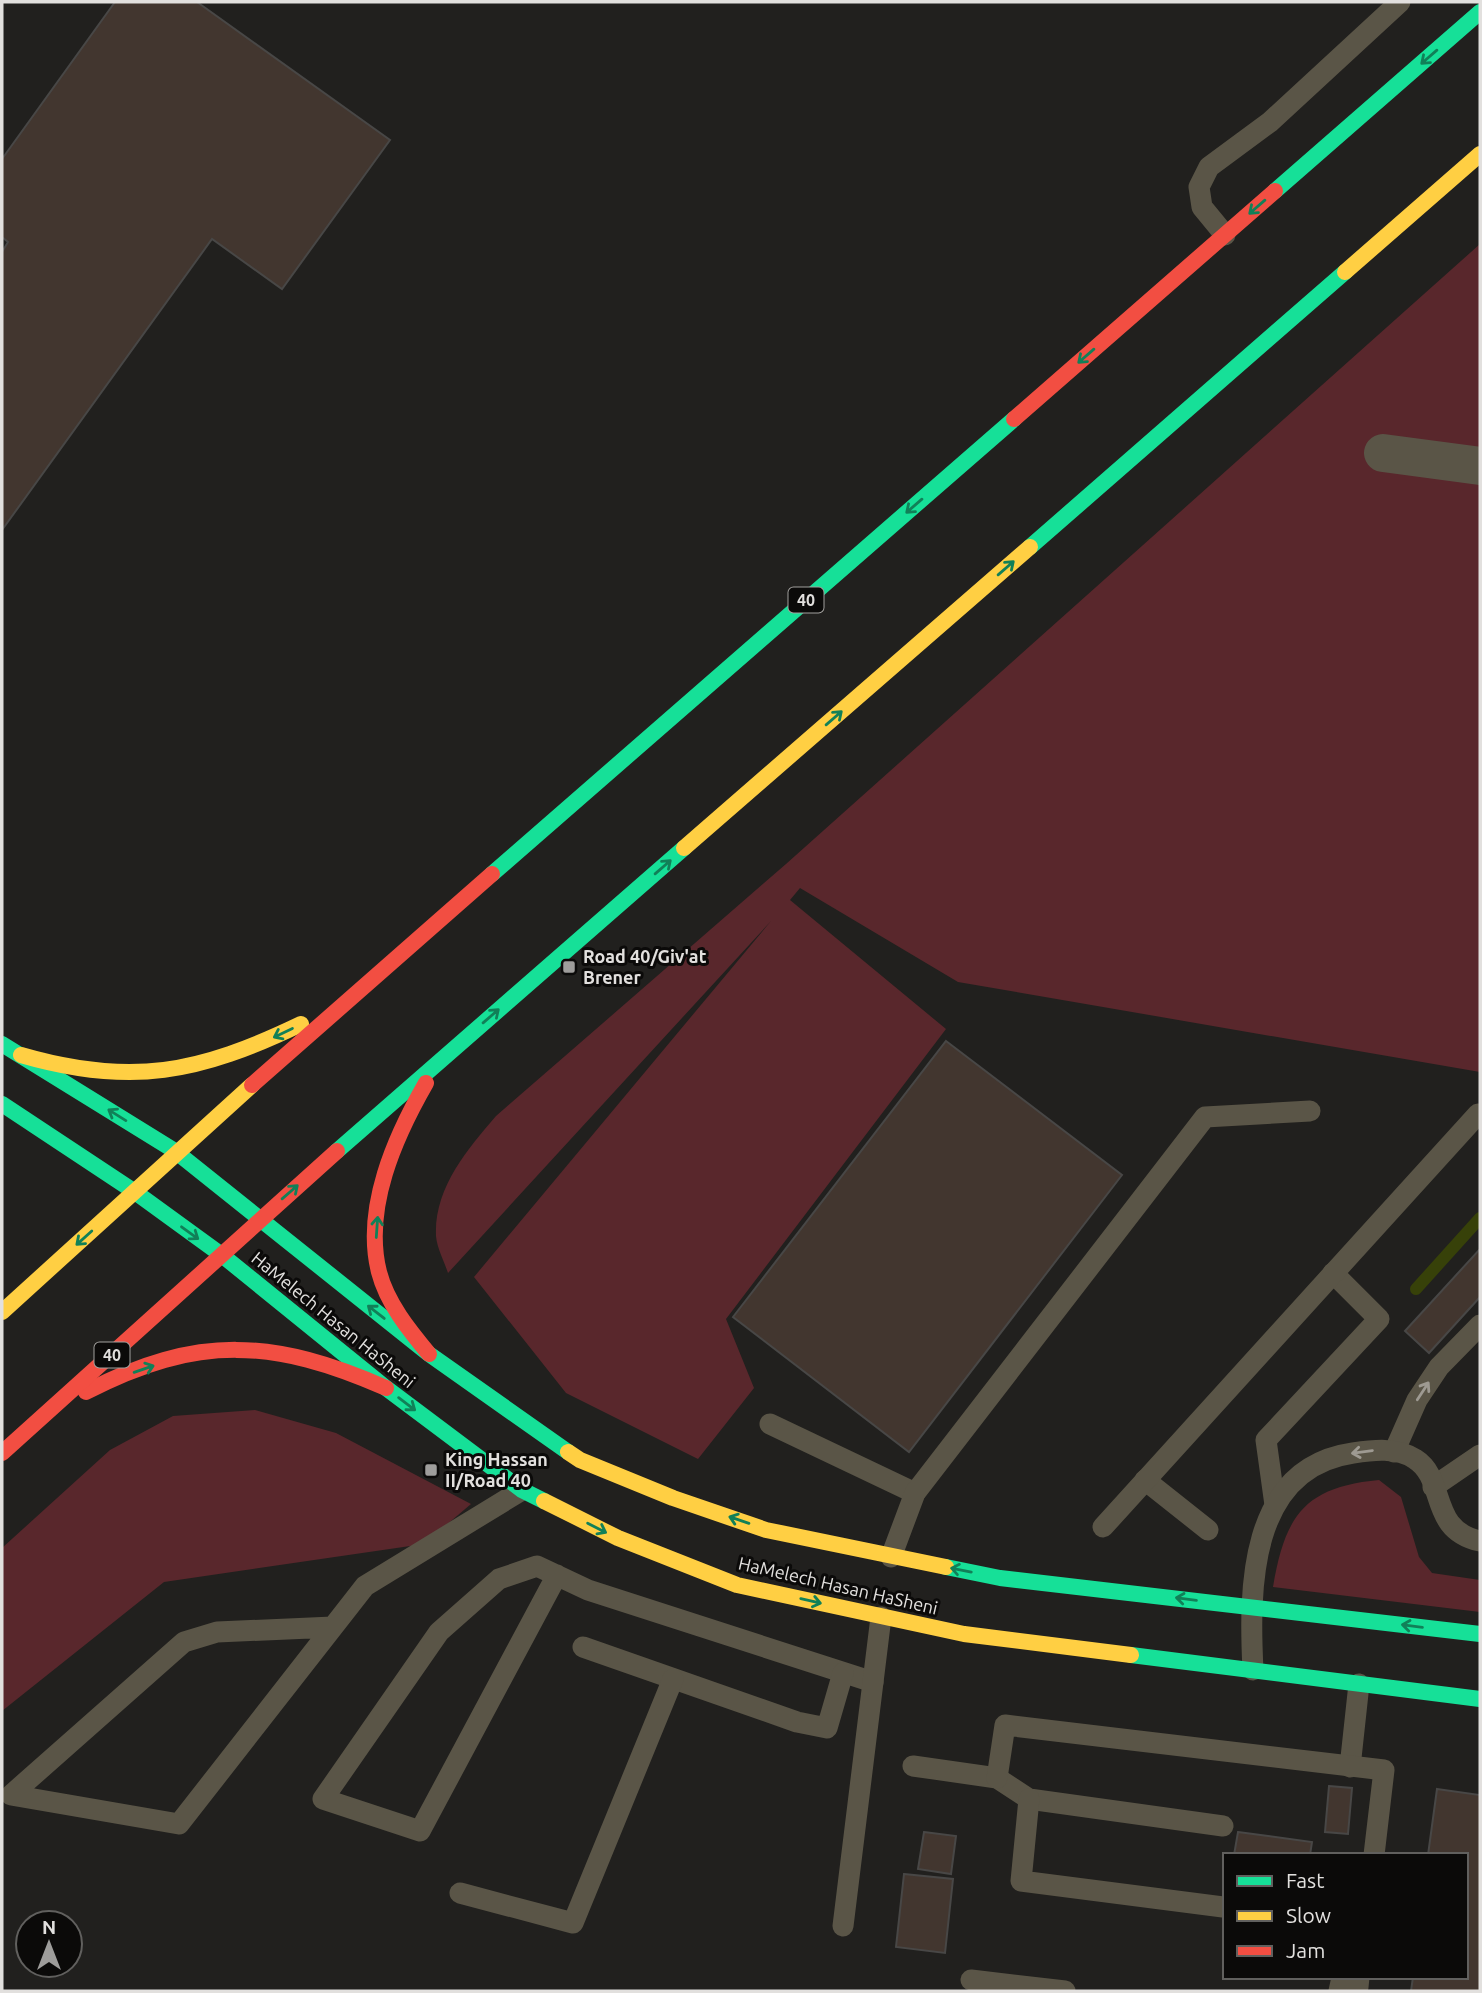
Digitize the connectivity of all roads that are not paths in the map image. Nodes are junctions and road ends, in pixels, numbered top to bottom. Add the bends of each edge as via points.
1 (1400, 2) edge
2 (1480, 12) edge
3 (1480, 155) edge
4 (1225, 235) junction
5 (1383, 453) dead end
6 (1480, 466) edge
7 (363, 986) junction
8 (2, 1044) edge
9 (21, 1055) junction
10 (440, 1061) junction
11 (2, 1104) edge
12 (1310, 1111) dead end
13 (1478, 1114) dead end
14 (175, 1151) junction
15 (135, 1192) junction
16 (259, 1219) junction
17 (223, 1256) junction
18 (1333, 1273) junction
19 (2, 1312) edge
20 (1480, 1325) edge
21 (429, 1354) junction
22 (386, 1388) junction
23 (39, 1420) junction
24 (770, 1424) dead end
25 (1394, 1452) junction
26 (2, 1453) edge
27 (1480, 1455) edge
28 (1145, 1480) junction
29 (1433, 1487) junction
30 (522, 1490) junction
31 (915, 1493) junction
32 (1275, 1506) junction
33 (1103, 1527) dead end
34 (1208, 1530) dead end
35 (1480, 1541) edge
36 (891, 1558) junction
37 (557, 1575) junction
38 (1250, 1607) junction
39 (881, 1617) junction
40 (333, 1627) junction
41 (1480, 1634) edge
42 (583, 1647) dead end
43 (1253, 1670) junction
44 (842, 1673) junction
45 (673, 1679) junction
46 (873, 1682) junction
47 (1359, 1684) junction
48 (1480, 1699) edge
49 (913, 1766) dead end
50 (1350, 1767) junction
51 (997, 1778) junction
52 (1029, 1799) junction
53 (1223, 1826) dead end
54 (1374, 1853) edge
55 (460, 1893) dead end
56 (1223, 1907) edge
57 (842, 1926) dead end
58 (1359, 1979) edge
59 (971, 1980) dead end
60 (1065, 1991) edge
61 (1339, 1991) edge

1 - 4 lane via 1270,122 1209,167 1199,187 1202,207
2 -> 4 main road, 40
10 -> 3 main road, 40
4 -> 7 main road, 40
5 - 6 street
7 -> 9 main road via 335,1007 270,1039 183,1065 116,1073
7 - 14 main road, 40
8 - 9 main road
14 -> 9 main road, HaMelech Hasan HaSheni
16 -> 10 main road, 40
21 -> 10 main road via 390,1299 378,1270 376,1234 380,1196 404,1124
11 - 15 main road, HaMelech Hasan HaSheni
12 - 31 lane via 1205,1117
13 - 18 lane
14 - 15 main road, 40
14 - 16 main road, HaMelech Hasan HaSheni
15 -> 17 main road, HaMelech Hasan HaSheni
15 -> 19 main road, 40
16 - 17 main road, 40
21 -> 16 main road, HaMelech Hasan HaSheni
17 - 22 main road, HaMelech Hasan HaSheni
17 - 23 main road, 40
18 - 28 lane
18 - 32 lane via 1379,1319 1266,1440
25 -> 20 lane via 1417,1400 1439,1367
36 -> 21 main road, HaMelech Hasan HaSheni via 766,1530 580,1461
23 -> 22 main road via 114,1380 211,1349 252,1347 295,1354 336,1365
22 -> 30 main road, HaMelech Hasan HaSheni
23 - 26 main road, 40
24 - 31 lane
25 - 29 lane via 1413,1457 1427,1468
25 -> 32 lane via 1381,1449 1336,1455 1298,1477
27 - 29 lane
28 - 33 lane
28 - 34 lane
29 - 35 lane via 1453,1529
30 -> 39 main road, HaMelech Hasan HaSheni via 618,1538 737,1585
30 - 40 lane via 385,1571 365,1586
31 - 36 lane
32 - 38 lane via 1260,1536
38 -> 36 main road, HaMelech Hasan HaSheni via 1000,1578
37 - 37 lane via 537,1566 499,1579 439,1632 323,1799 420,1831
37 - 44 lane via 588,1590
41 -> 38 main road, HaMelech Hasan HaSheni
38 - 43 lane
39 - 43 main road, HaMelech Hasan HaSheni via 964,1634
39 - 46 lane
40 - 40 lane via 217,1632 184,1642 10,1795 179,1824
42 - 45 lane
43 - 47 main road, HaMelech Hasan HaSheni
44 - 45 lane via 827,1728
44 - 46 lane
45 - 55 lane via 573,1923
46 - 57 lane
47 - 48 main road, HaMelech Hasan HaSheni
47 - 50 lane
49 - 51 lane
50 - 51 lane via 1005,1725
50 - 54 lane via 1384,1770
51 - 52 lane
52 - 53 lane
52 - 56 lane via 1020,1881
58 - 61 lane via 1358,1987 1341,1982
59 - 60 lane

